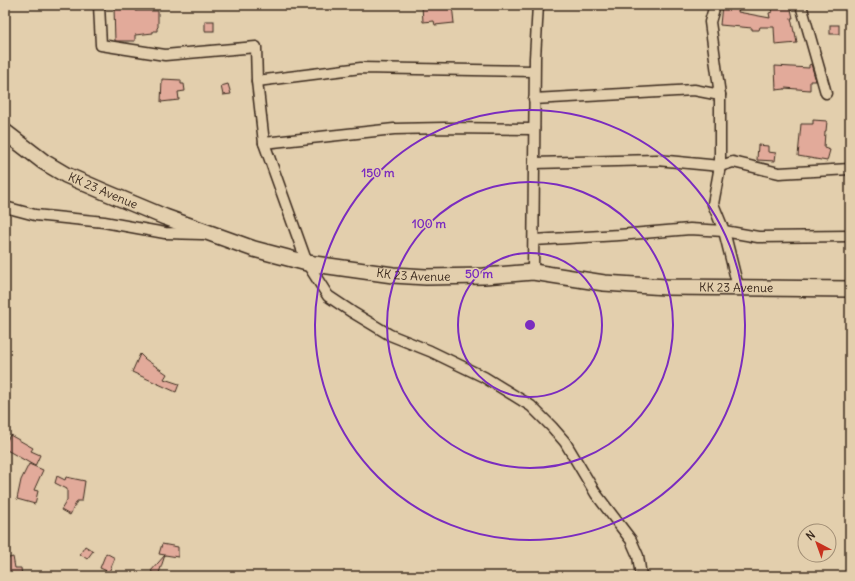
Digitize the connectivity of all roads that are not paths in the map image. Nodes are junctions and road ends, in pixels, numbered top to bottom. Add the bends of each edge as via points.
1 (99, 5) edge
2 (538, 5) edge
3 (715, 5) edge
4 (801, 5) edge
5 (534, 71) junction
6 (257, 81) junction
7 (826, 93) dead end
8 (720, 95) junction
9 (534, 99) junction
10 (534, 129) junction
11 (5, 132) edge
12 (264, 143) junction
13 (534, 163) junction
14 (720, 166) junction
15 (850, 169) edge
16 (5, 207) edge
17 (724, 231) junction
18 (214, 234) junction
19 (850, 236) edge
20 (534, 240) junction
21 (307, 263) junction
22 (533, 272) junction
23 (738, 287) junction
24 (850, 289) edge
25 (642, 576) edge

1 - 6 street via 101,45 165,55 256,47
2 - 5 street
3 - 8 street via 710,22
4 - 7 street
5 - 6 street via 361,68
5 - 9 street
6 - 12 street
8 - 9 street via 694,90
8 - 14 street
9 - 10 street
10 - 12 street via 394,129
10 - 13 street
11 - 18 main road, KK 23 Avenue via 44,162 66,175 165,217
12 - 21 street
13 - 14 street via 656,160
13 - 20 street
14 - 15 street via 733,162 779,173
14 - 17 street via 713,204
16 - 18 street via 36,215 104,222 165,233
17 - 19 street via 758,237
17 - 20 street via 690,229
17 - 23 street
18 - 21 main road, KK 23 Avenue via 254,249
20 - 22 street
21 - 22 main road, KK 23 Avenue via 426,277
21 - 25 street via 328,296 352,312 390,335 484,377 531,406 565,442 596,494 631,540 638,556
22 - 23 main road, KK 23 Avenue via 612,283 666,287
23 - 24 main road, KK 23 Avenue

